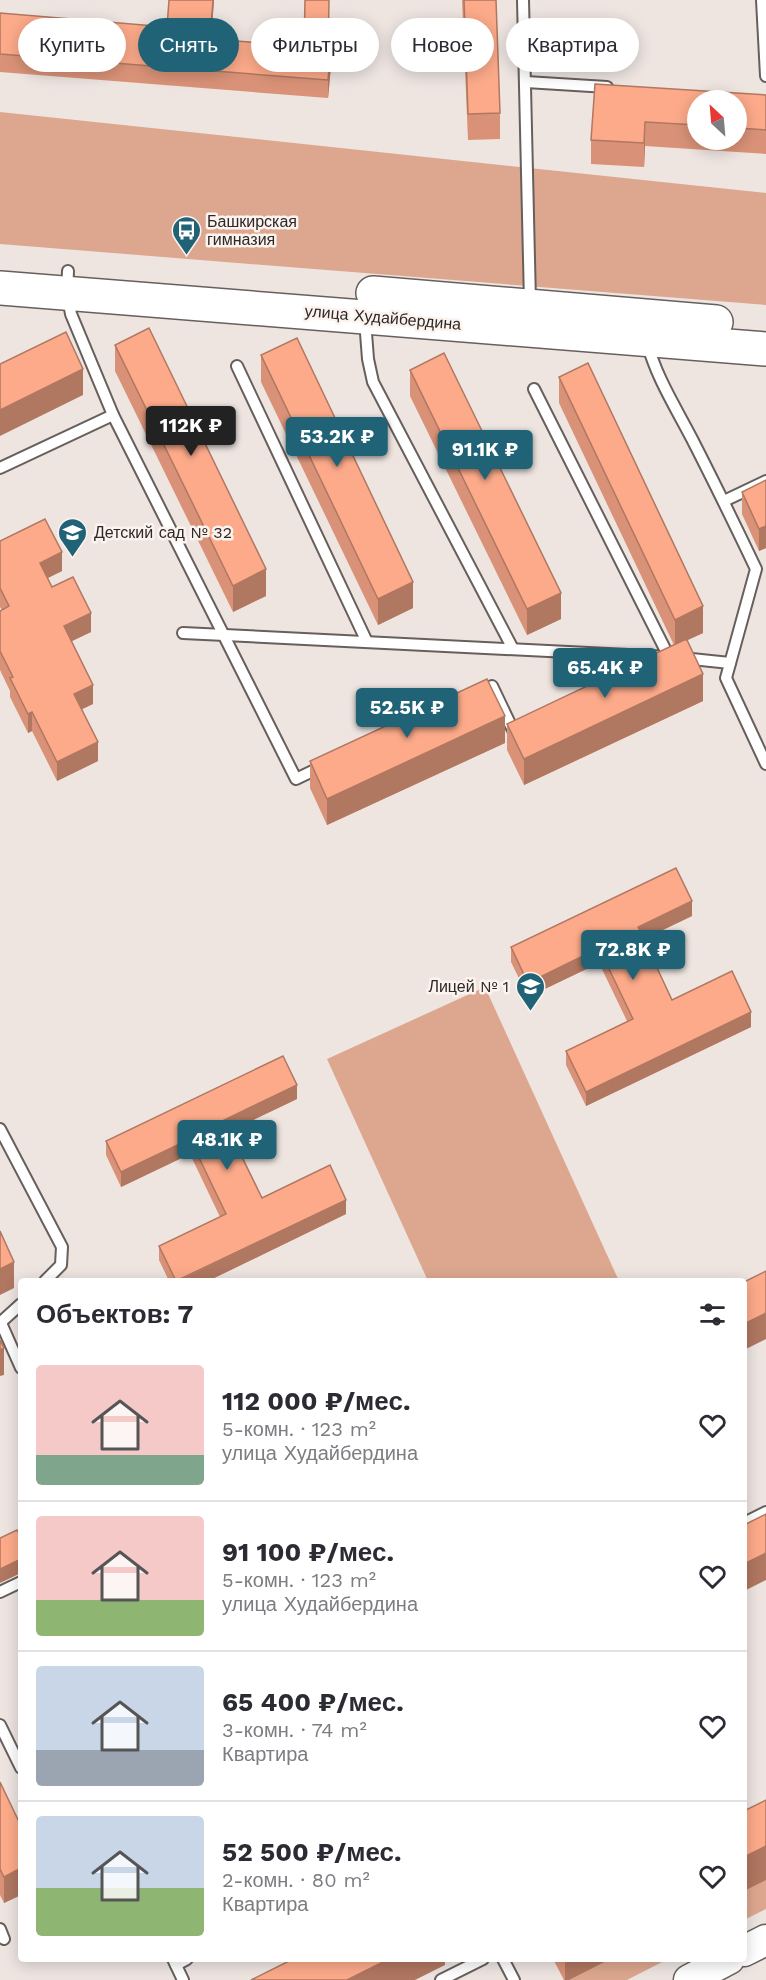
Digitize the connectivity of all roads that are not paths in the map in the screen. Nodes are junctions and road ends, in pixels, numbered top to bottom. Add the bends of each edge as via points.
1 (524, 0) edge
2 (764, 0) edge
3 (766, 76) edge
4 (526, 82) junction
5 (617, 87) edge
6 (0, 266) edge
7 (68, 282) junction
8 (0, 288) edge
9 (365, 304) junction
10 (530, 317) junction
11 (647, 327) junction
12 (766, 327) edge
13 (766, 349) edge
14 (237, 366) dead end
15 (534, 389) dead end
16 (113, 415) junction
17 (0, 468) edge
18 (766, 481) edge
19 (724, 501) junction
20 (761, 568) edge
21 (183, 633) dead end
22 (224, 635) junction
23 (367, 642) junction
24 (513, 649) junction
25 (669, 657) junction
26 (730, 663) junction
27 (648, 666) edge
28 (471, 695) edge
29 (524, 725) edge
30 (327, 764) edge
31 (766, 764) edge
32 (0, 1129) edge
33 (48, 1278) edge
34 (18, 1307) edge
35 (0, 1323) edge
36 (18, 1362) edge
37 (766, 1512) edge
38 (747, 1522) edge
39 (18, 1583) edge
40 (0, 1592) edge
41 (0, 1725) edge
42 (18, 1762) edge
43 (766, 1940) edge
44 (747, 1950) edge
45 (174, 1962) edge
46 (477, 1962) edge
47 (505, 1962) edge
48 (723, 1962) edge
49 (183, 1980) edge
50 (441, 1980) edge
51 (514, 1980) edge
52 (689, 1980) edge

1 - 4 lane
2 - 3 lane
4 - 5 lane
4 - 10 lane
6 - 7 main road, улица Худайбердина
7 - 8 main road, улица Худайбердина
7 - 9 main road, улица Худайбердина
7 - 16 lane via 75,340
9 - 10 main road, улица Худайбердина
9 - 24 lane via 373,382
10 - 11 main road, улица Худайбердина
11 - 12 main road, улица Худайбердина
11 - 13 main road, улица Худайбердина
11 - 19 lane via 652,358
14 - 23 lane
15 - 25 lane
16 - 17 lane
16 - 22 lane
18 - 19 lane
19 - 20 lane
20 - 26 lane
21 - 22 lane
22 - 23 lane
22 - 30 lane via 296,779
23 - 24 lane
24 - 25 lane
25 - 26 lane
25 - 27 lane
26 - 31 lane via 726,678
28 - 29 lane via 492,686 513,730
32 - 33 lane via 62,1247 61,1265
34 - 35 lane
35 - 36 lane
37 - 38 lane
39 - 40 lane
41 - 42 lane
43 - 44 main road
45 - 49 lane
46 - 50 lane
47 - 51 lane
48 - 52 main road

